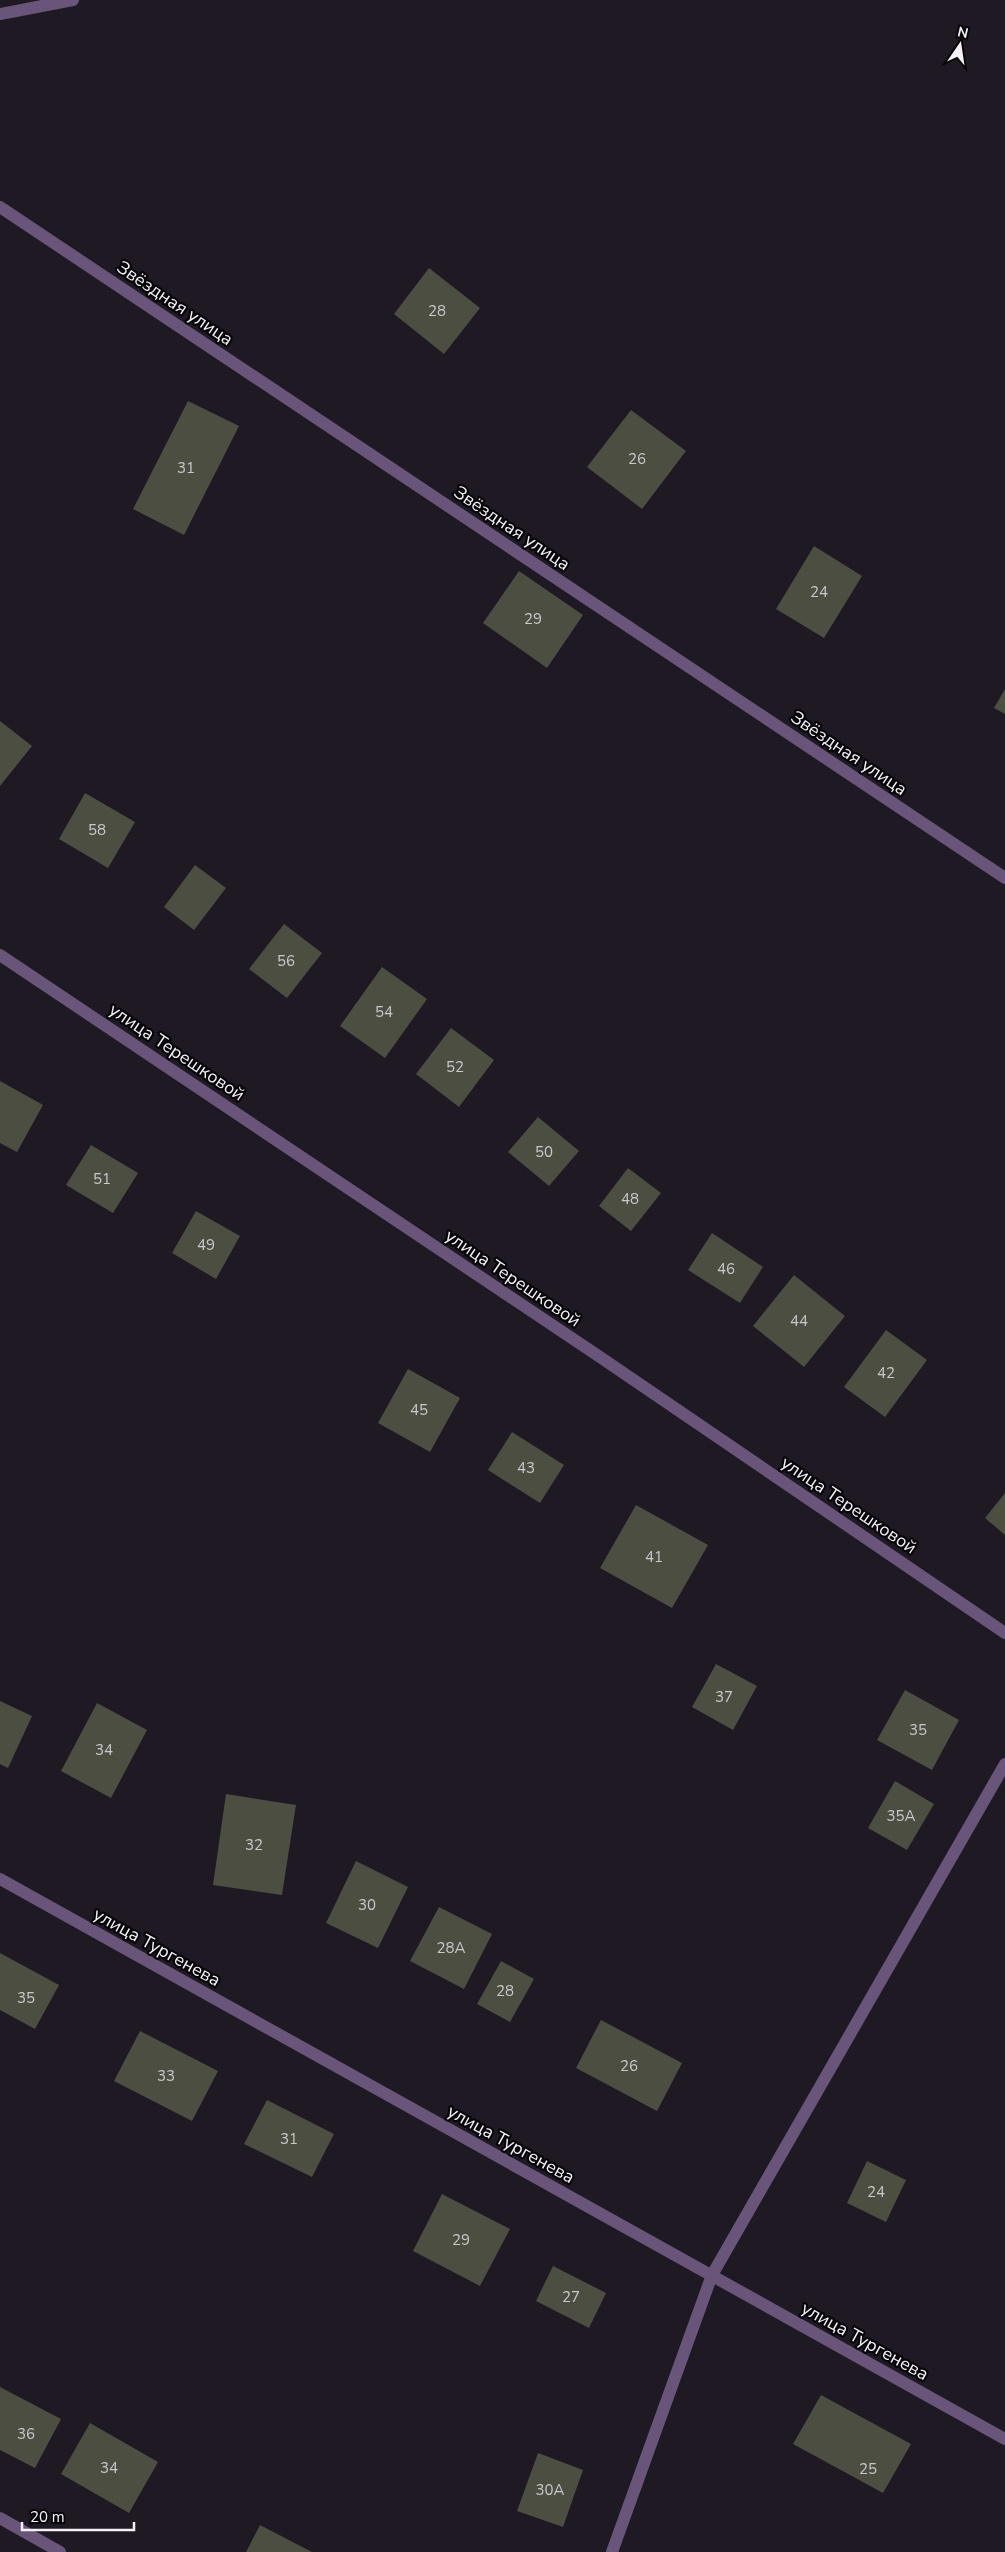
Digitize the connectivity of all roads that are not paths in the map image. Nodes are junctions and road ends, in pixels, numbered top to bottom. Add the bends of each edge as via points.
1 (73, 0) edge
2 (0, 14) edge
3 (0, 207) edge
4 (1005, 878) edge
5 (0, 955) edge
6 (1005, 1633) edge
7 (1005, 1764) edge
8 (0, 1879) edge
9 (712, 2276) junction
10 (1005, 2439) edge
11 (0, 2518) edge
12 (60, 2552) edge
13 (612, 2552) edge

1 - 2 street
3 - 4 street, Звёздная улица
5 - 6 street, улица Терешковой
7 - 9 street
8 - 9 street, улица Тургенева
9 - 10 street, улица Тургенева
9 - 13 street
11 - 12 street

